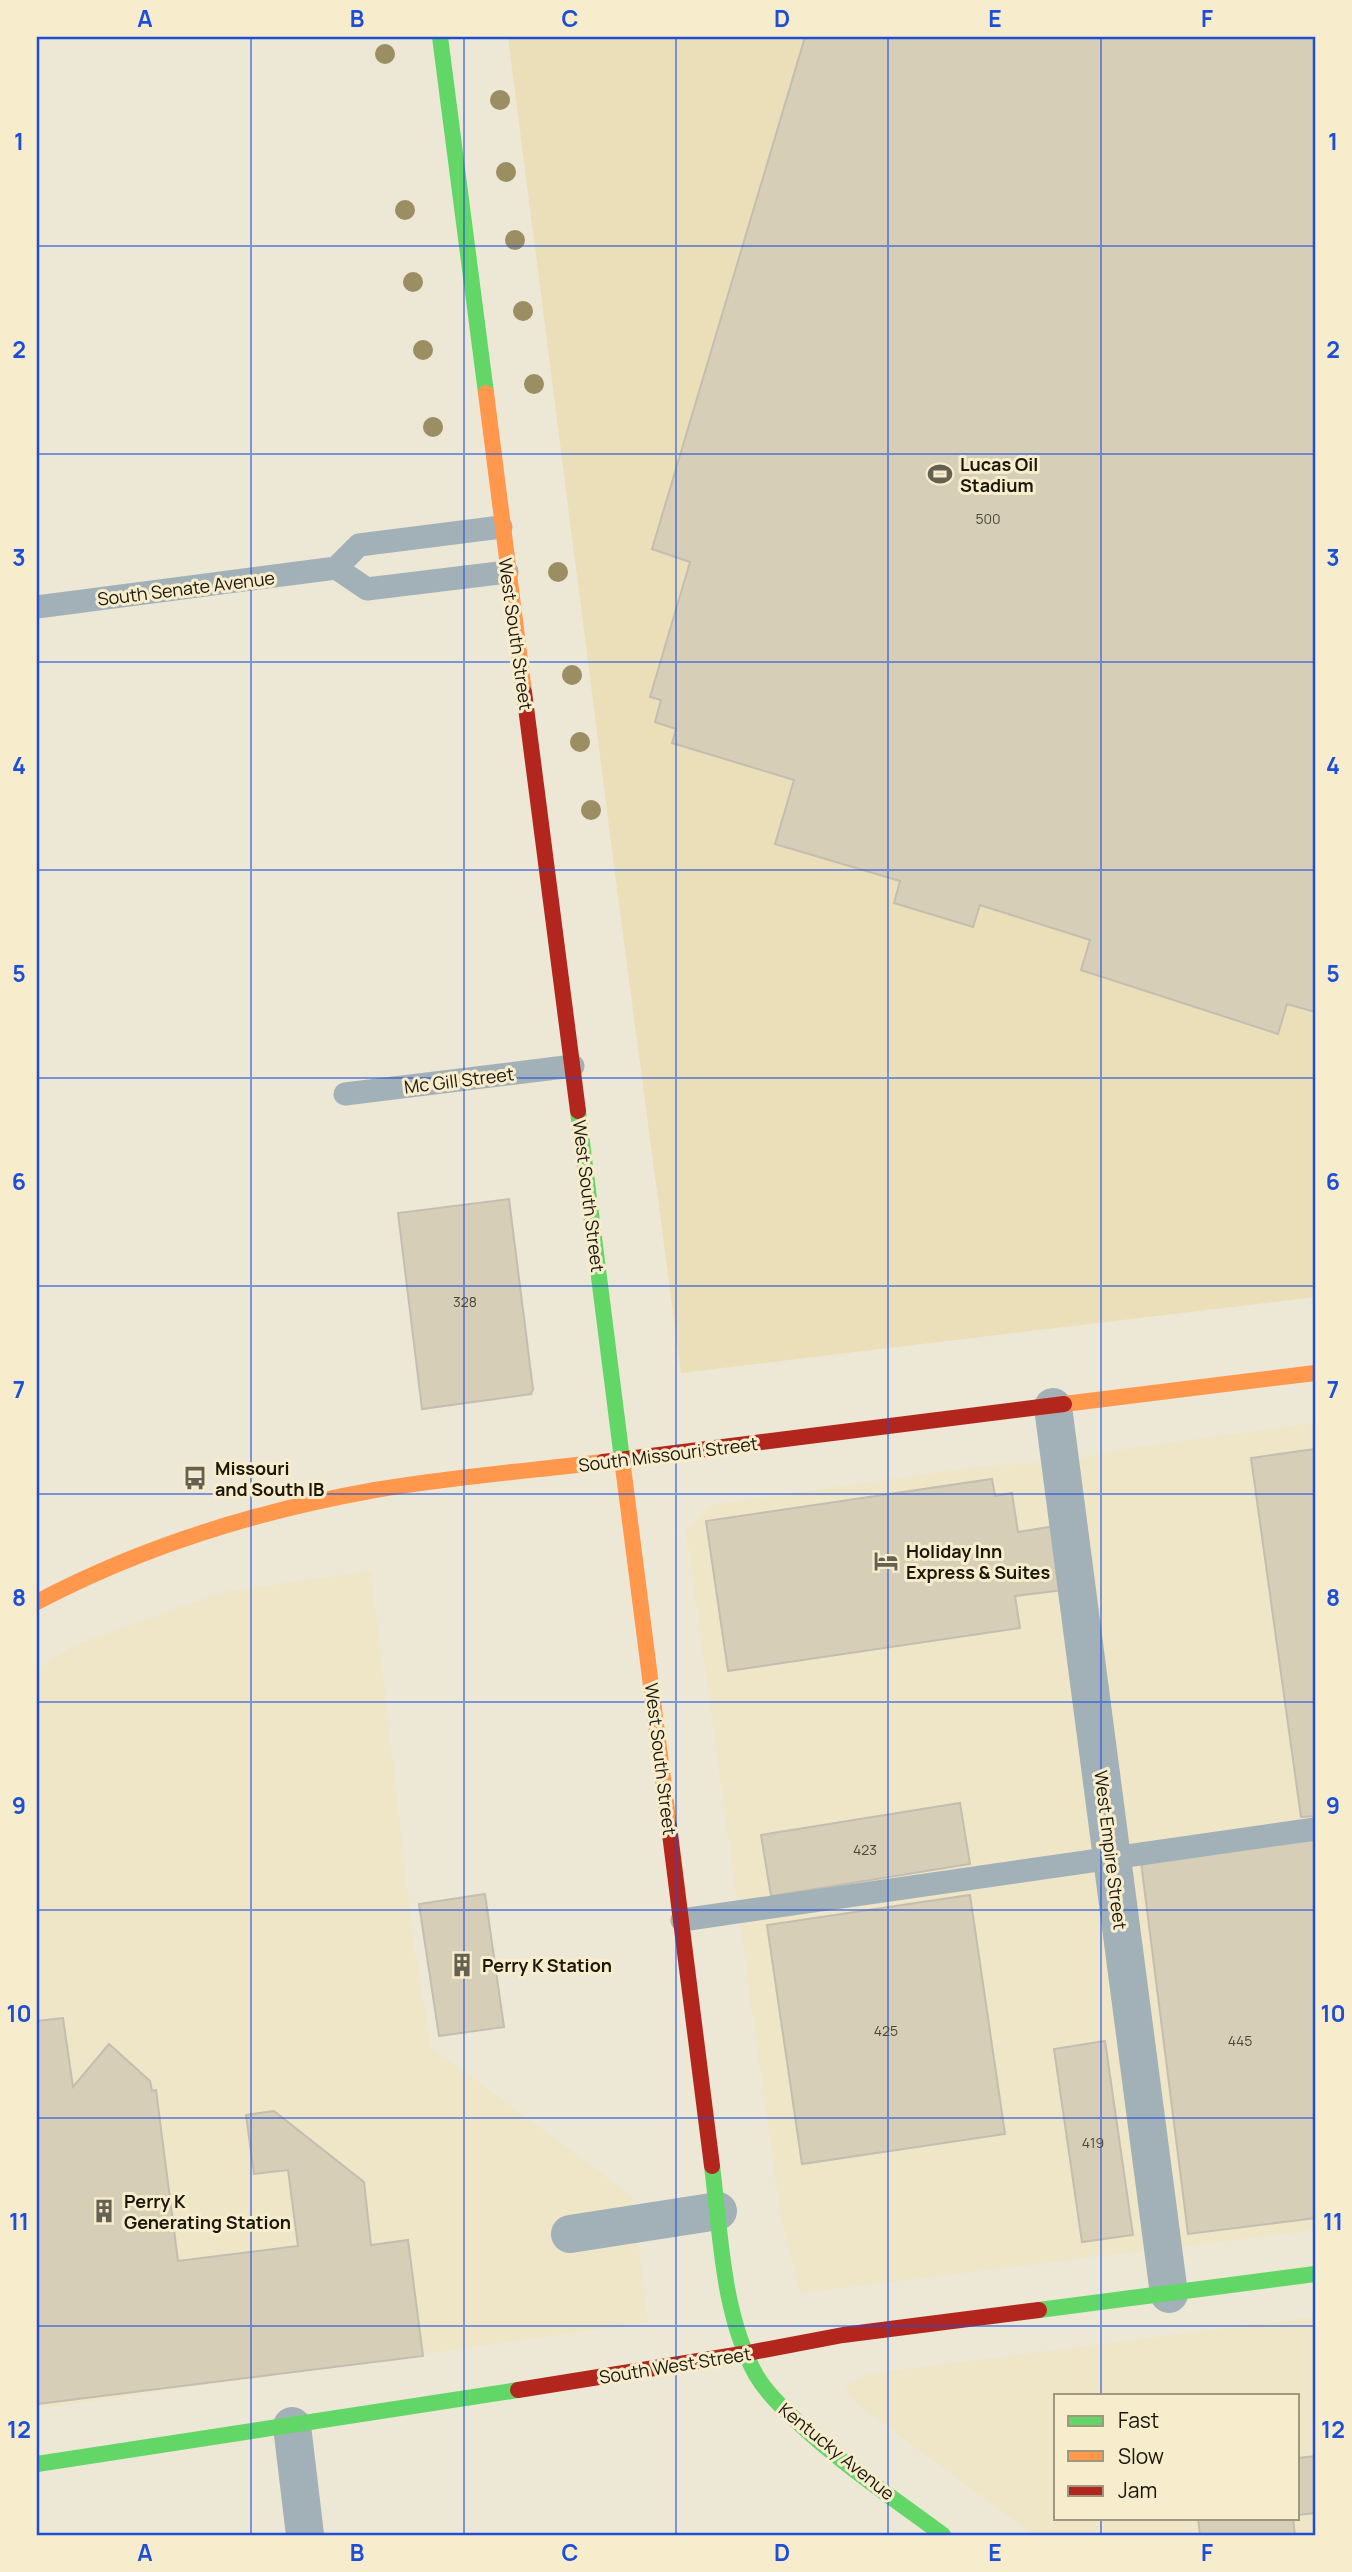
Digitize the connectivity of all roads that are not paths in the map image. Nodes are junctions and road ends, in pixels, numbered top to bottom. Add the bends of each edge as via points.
1 (440, 37) edge
2 (501, 527) junction
3 (336, 568) junction
4 (507, 572) junction
5 (37, 607) edge
6 (573, 1066) junction
7 (345, 1094) dead end
8 (1315, 1373) edge
9 (1053, 1407) junction
10 (622, 1459) junction
11 (37, 1602) edge
12 (1315, 1829) edge
13 (1112, 1858) junction
14 (682, 1920) junction
15 (718, 2211) junction
16 (570, 2234) dead end
17 (1315, 2274) edge
18 (1169, 2294) junction
19 (748, 2353) junction
20 (292, 2426) junction
21 (37, 2464) edge
22 (305, 2535) edge
23 (943, 2535) edge

1 - 2 main road, West South Street
2 - 3 lane via 359,545
2 - 4 main road, West South Street
3 - 4 lane via 367,589
3 - 5 lane, South Senate Avenue
4 - 6 main road, West South Street
6 - 7 lane, Mc Gill Street
6 - 10 main road, West South Street
8 - 9 main road, South Missouri Street
9 - 10 main road, South Missouri Street
9 - 13 street, West Empire Street
10 - 11 main road, South Missouri Street via 376,1490 285,1509 168,1543
10 - 14 main road, West South Street
12 - 13 lane
13 - 14 lane
13 - 18 street, West Empire Street
14 - 15 main road, West South Street
15 - 16 street
15 - 19 main road, West South Street via 728,2292
17 - 18 main road, South West Street
18 - 19 main road, South West Street via 843,2334
19 - 20 main road, South West Street
19 - 23 main road, Kentucky Avenue via 771,2396 796,2422
20 - 21 main road, South West Street
20 - 22 street

